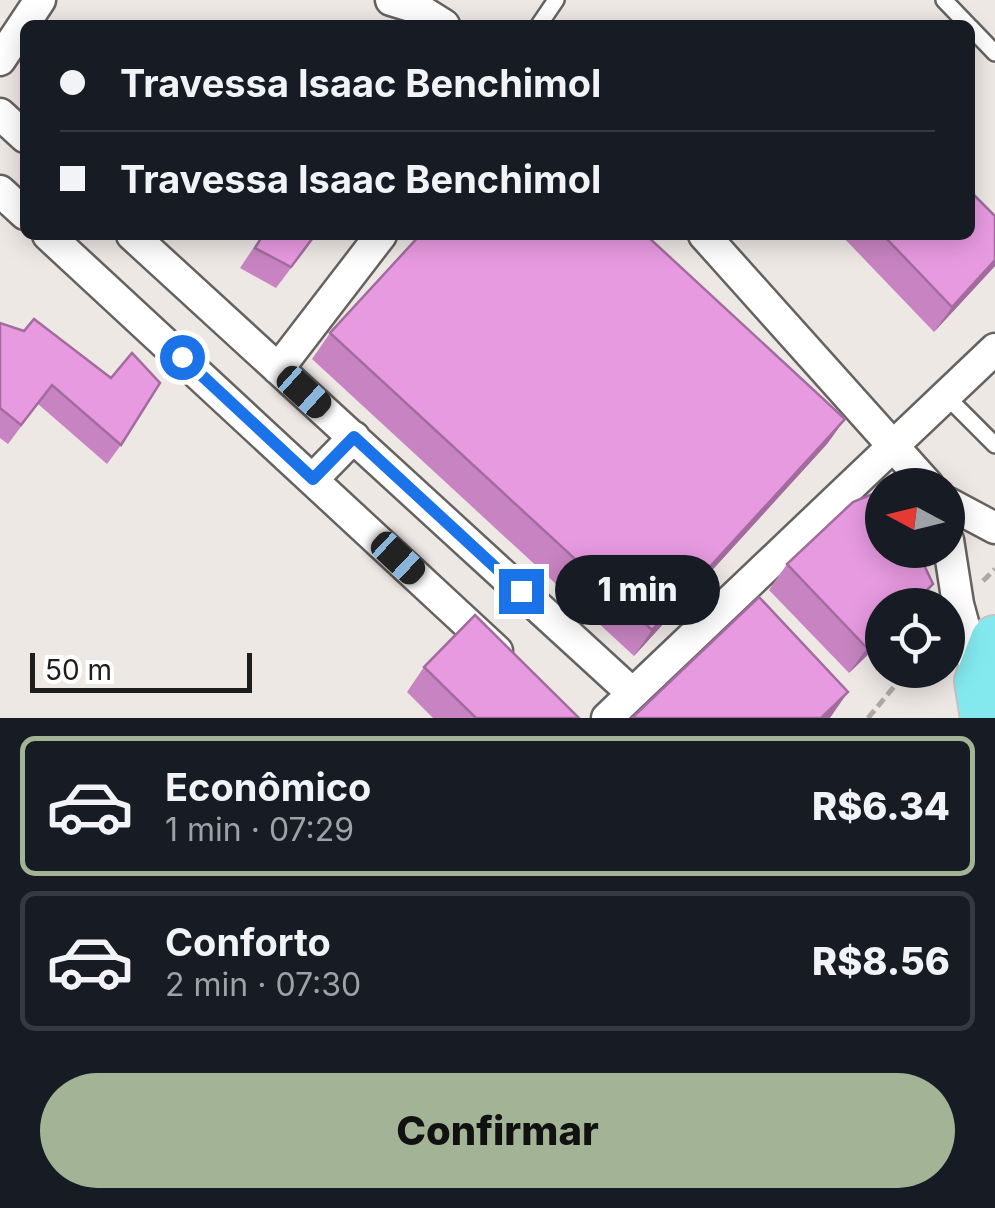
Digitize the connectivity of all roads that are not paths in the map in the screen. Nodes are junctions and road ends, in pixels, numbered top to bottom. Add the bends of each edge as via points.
1 (392, 0) edge
2 (944, 0) edge
3 (436, 20) edge
4 (963, 20) edge
5 (20, 30) edge
6 (975, 32) edge
7 (995, 53) edge
8 (0, 60) edge
9 (0, 114) edge
10 (20, 132) edge
11 (0, 191) edge
12 (20, 209) edge
13 (53, 240) edge
14 (137, 240) edge
15 (377, 240) edge
16 (709, 240) edge
17 (995, 349) edge
18 (278, 369) junction
19 (945, 395) junction
20 (354, 437) junction
21 (893, 444) junction
22 (995, 445) edge
23 (913, 468) edge
24 (313, 479) junction
25 (965, 512) edge
26 (994, 526) edge
27 (952, 568) edge
28 (525, 678) edge
29 (982, 691) edge
30 (632, 693) junction
31 (606, 718) edge

1 - 3 street
2 - 4 lane
5 - 8 street
6 - 7 lane
9 - 10 street
11 - 12 street
13 - 24 street
14 - 18 street
15 - 18 street
16 - 21 street
17 - 19 street
18 - 20 street
19 - 21 street
19 - 22 lane
20 - 24 street
20 - 30 street
21 - 23 street
21 - 30 street
24 - 28 street
25 - 26 street
27 - 29 street
30 - 31 street

